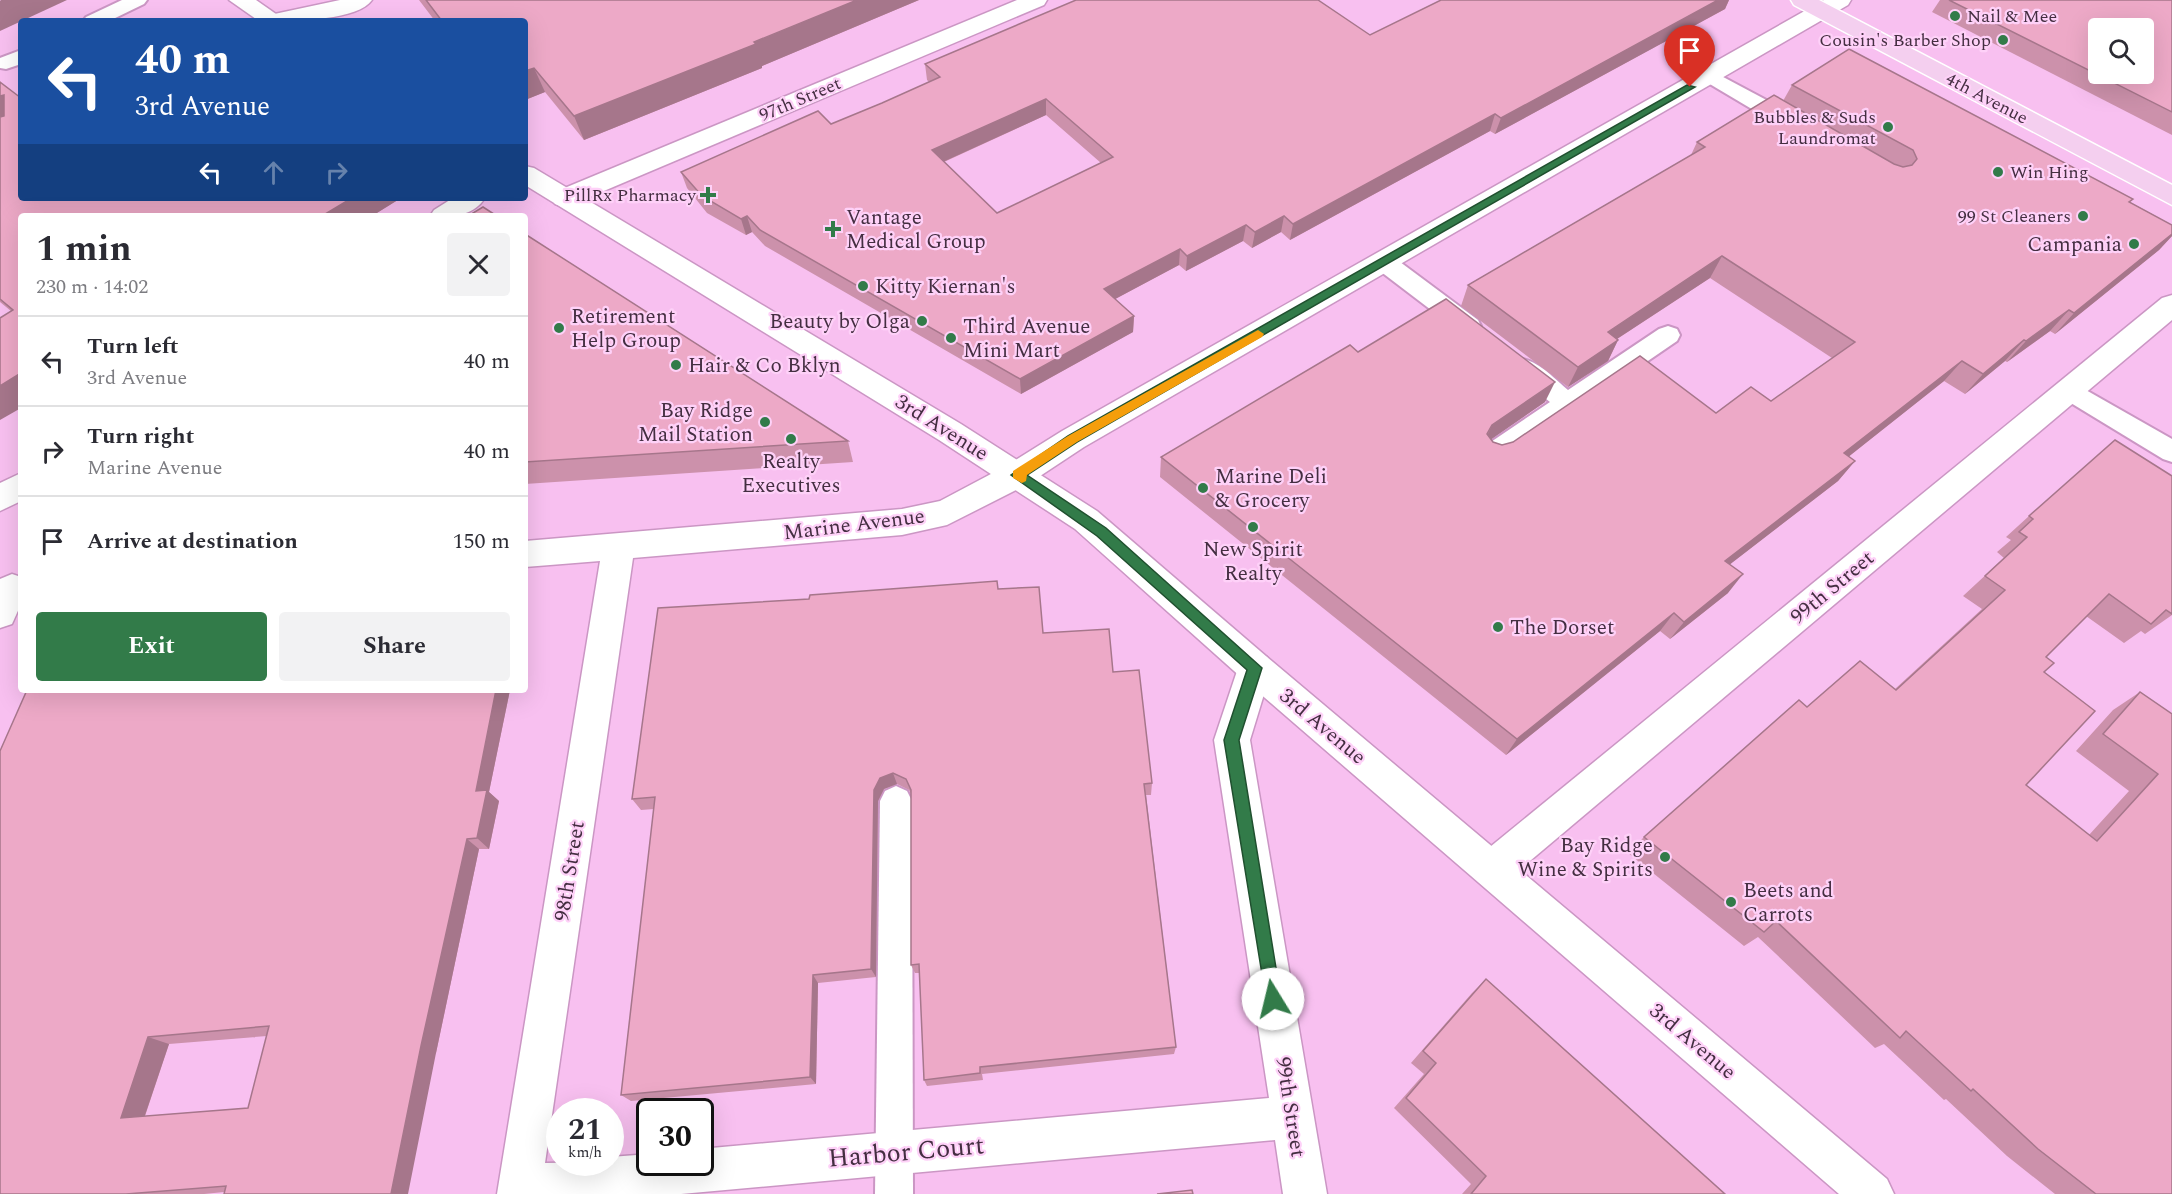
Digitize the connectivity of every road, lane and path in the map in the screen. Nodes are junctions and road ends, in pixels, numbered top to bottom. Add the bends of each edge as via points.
1 (136, 0) edge
2 (240, 0) edge
3 (361, 0) edge
4 (1036, 0) edge
5 (1821, 4) edge
6 (99, 18) edge
7 (269, 18) edge
8 (290, 18) edge
9 (1710, 76) junction
10 (1810, 133) edge
11 (528, 176) edge
12 (2172, 196) edge
13 (564, 198) junction
14 (467, 201) edge
15 (448, 213) edge
16 (1384, 262) junction
17 (2172, 305) edge
18 (1668, 335) dead end
19 (2070, 390) junction
20 (1568, 403) junction
21 (2172, 452) edge
22 (1494, 453) edge
23 (1017, 475) junction
24 (18, 487) edge
25 (0, 499) edge
26 (618, 548) junction
27 (528, 554) edge
28 (1255, 668) junction
29 (896, 801) edge
30 (1492, 869) junction
31 (1292, 1117) junction
32 (896, 1152) junction
33 (519, 1191) edge
34 (894, 1194) edge
35 (1305, 1194) edge
36 (1872, 1194) edge

1 - 6 lane
2 - 7 street
3 - 8 street
4 - 13 street, 97th Street
5 - 9 street, Marine Avenue
5 - 12 main road, 4th Avenue
9 - 10 lane
9 - 16 street, Marine Avenue
11 - 13 street, 3rd Avenue
13 - 23 street, 3rd Avenue
14 - 15 street
16 - 20 lane
16 - 23 street, Marine Avenue via 1073,439
17 - 19 street, 99th Street
18 - 20 lane
19 - 21 lane
19 - 30 street, 99th Street
20 - 22 lane
23 - 26 street, Marine Avenue via 947,512 902,522
23 - 28 street, 3rd Avenue via 1102,532
24 - 25 street
26 - 27 street, Marine Avenue
26 - 33 street, 98th Street
28 - 30 street, 3rd Avenue
28 - 31 street, 99th Street via 1232,740
29 - 32 lane
30 - 36 street, 3rd Avenue
31 - 32 street, Harbor Court
31 - 35 street, 99th Street
32 - 33 street, Harbor Court
32 - 34 lane

